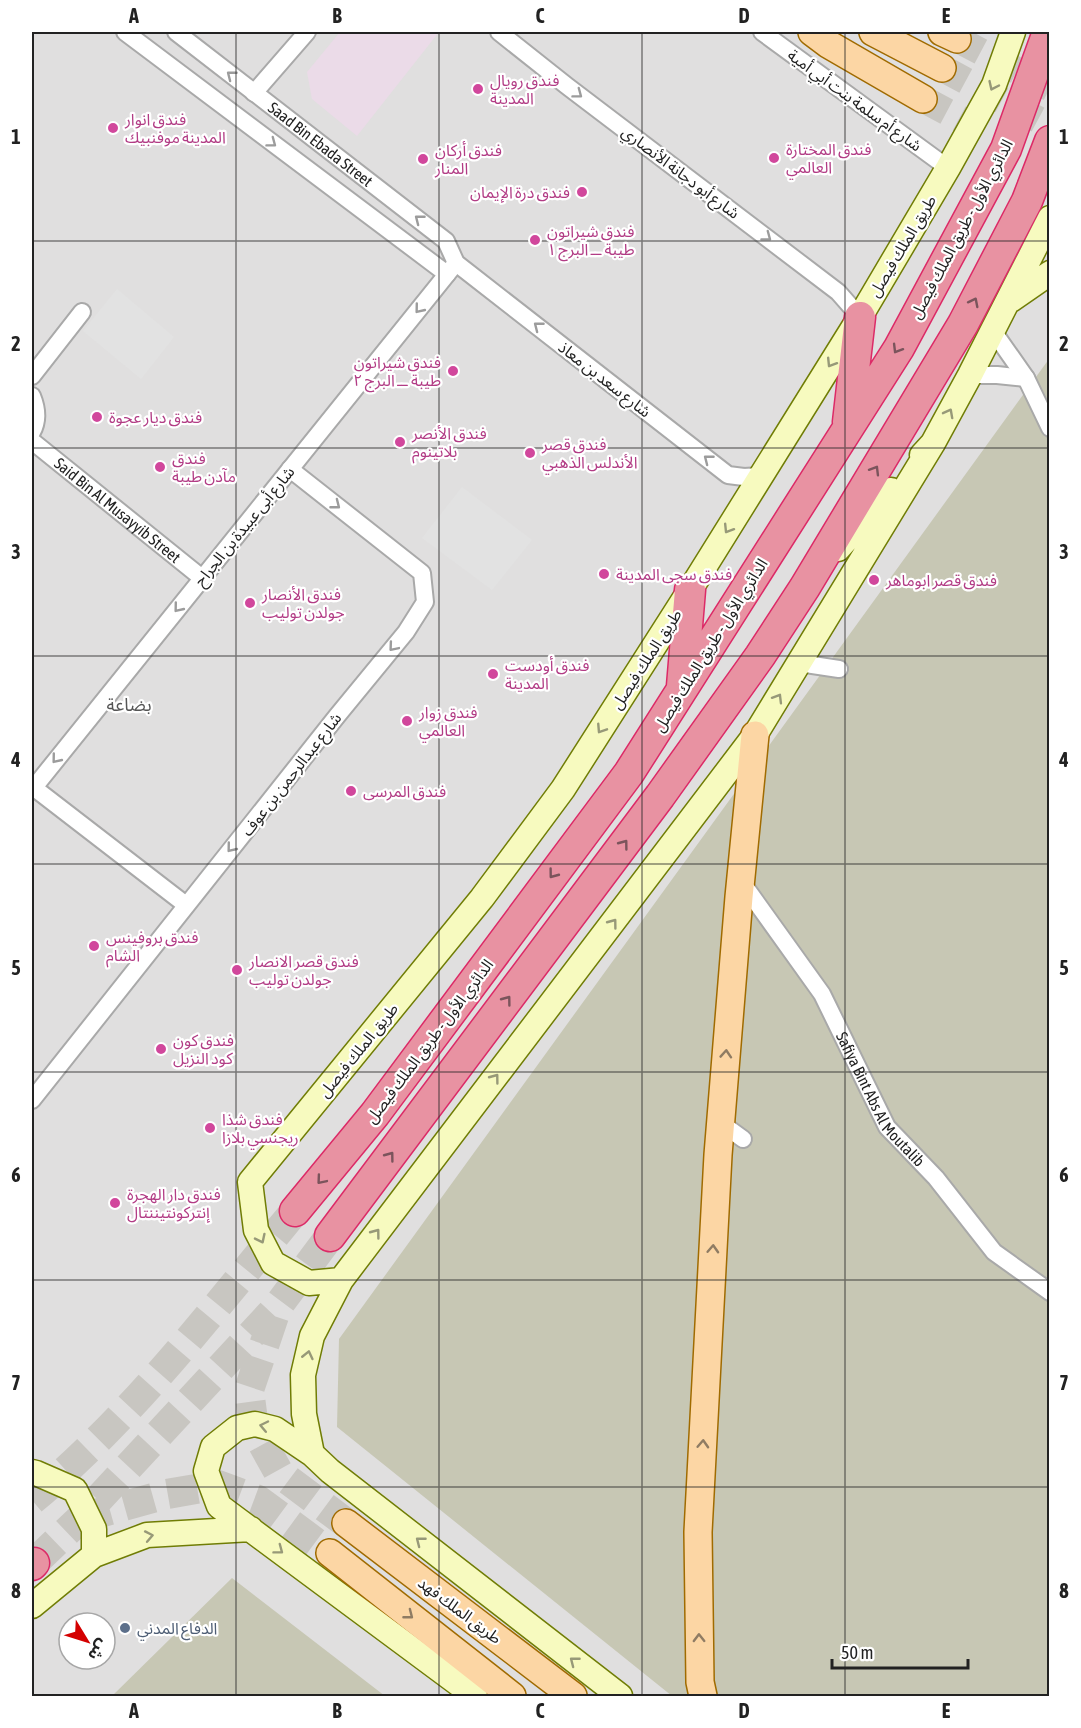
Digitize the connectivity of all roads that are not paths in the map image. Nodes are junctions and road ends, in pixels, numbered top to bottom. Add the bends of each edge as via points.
1 (125, 32) edge
2 (176, 32) edge
3 (307, 32) edge
4 (499, 32) edge
5 (762, 32) edge
6 (812, 32) edge
7 (873, 32) edge
8 (1013, 32) edge
9 (1048, 32) edge
10 (942, 68) tunnel mouth
11 (254, 93) junction
12 (923, 99) tunnel mouth
13 (1050, 141) edge
14 (1006, 149) junction
15 (948, 168) junction
16 (1042, 210) edge
17 (451, 269) junction
18 (1050, 273) edge
19 (1007, 303) junction
20 (82, 312) dead end
21 (860, 317) junction
22 (993, 331) junction
23 (970, 375) junction
24 (32, 376) edge
25 (1026, 378) junction
26 (32, 396) edge
27 (848, 428) junction
28 (1050, 428) edge
29 (32, 432) edge
30 (32, 441) edge
31 (933, 443) junction
32 (290, 469) junction
33 (760, 476) junction
34 (202, 578) junction
35 (751, 581) junction
36 (690, 591) junction
37 (799, 596) junction
38 (799, 663) junction
39 (839, 669) dead end
40 (682, 690) junction
41 (755, 735) junction
42 (32, 789) edge
43 (740, 881) junction
44 (186, 905) junction
45 (32, 1100) edge
46 (721, 1123) junction
47 (743, 1139) dead end
48 (295, 1211) tunnel mouth
49 (330, 1236) tunnel mouth
50 (341, 1280) junction
51 (1050, 1292) edge
52 (312, 1454) junction
53 (32, 1472) edge
54 (346, 1523) tunnel mouth
55 (251, 1529) junction
56 (330, 1553) tunnel mouth
57 (94, 1555) junction
58 (32, 1606) edge
59 (475, 1696) edge
60 (512, 1696) edge
61 (573, 1696) edge
62 (620, 1696) edge
63 (703, 1696) edge

1 -> 17 street, شارع سعد بن معاذ
11 -> 2 street, Saad Bin Ebada Street
3 - 11 street
4 -> 21 street, شارع أبو دجانة الأنصاري via 838,292
5 - 15 street, شارع أم سلمة بنت أبي أمية
6 - 12 main road
7 - 10 main road
8 -> 15 main road, طريق الملك فيصل via 994,85
9 - 14 highway, الدائري الأول - طريق الملك فيصل
17 -> 11 street, Saad Bin Ebada Street via 446,241
13 - 16 highway
14 - 16 highway via 1011,182
14 -> 27 highway, الدائري الأول - طريق الملك فيصل via 899,348
15 - 21 main road, طريق الملك فيصل
16 - 19 main road
37 -> 16 highway via 963,324
17 -> 32 street, شارع أبى عبيدة بن الجراح
33 -> 17 street, شارع سعد بن معاذ via 728,475
18 - 19 main road
19 - 22 main road
20 - 24 street
21 - 27 highway
21 -> 33 main road, طريق الملك فيصل
22 - 23 main road
22 - 25 street
23 - 25 street
31 -> 23 main road
25 - 28 street
26 - 29 street via 36,408
27 - 35 highway, الدائري الأول - طريق الملك فيصل
30 - 34 street, Said Bin Al Musayyib Street
31 - 37 main road
31 - 38 main road
32 - 34 street, شارع أبى عبيدة بن الجراح
32 -> 44 street, شارع عبدالرحمن بن عوف via 422,573 425,602 406,632
33 -> 36 main road, طريق الملك فيصل
34 -> 42 street, شارع أبى عبيدة بن الجراح
35 - 37 highway
35 - 40 highway, الدائري الأول - طريق الملك فيصل
36 - 40 highway
36 -> 50 main road, طريق الملك فيصل via 562,789 482,898 250,1182 256,1230 273,1263 309,1283
49 -> 37 highway via 660,796
38 - 39 street
41 -> 38 main road
40 -> 48 highway, الدائري الأول - طريق الملك فيصل via 629,773 375,1114
41 - 43 main road
50 -> 41 main road
42 - 44 street
46 -> 43 main road
43 - 51 street, Safiya Bint Abs Al Moutalib via 822,994 886,1126 936,1178 994,1252
44 - 45 street, شارع عبدالرحمن بن عوف
46 - 47 street
63 -> 46 main road via 698,1532
52 -> 50 main road via 304,1414 303,1375 312,1336
52 -> 55 main road via 275,1429 255,1424 237,1428 213,1447 206,1471 219,1506
62 -> 52 main road
53 - 57 main road via 75,1490 94,1529
54 - 61 main road, طريق الملك فهد
57 -> 55 main road via 147,1535
55 -> 59 main road
56 -> 60 main road
57 - 58 main road

